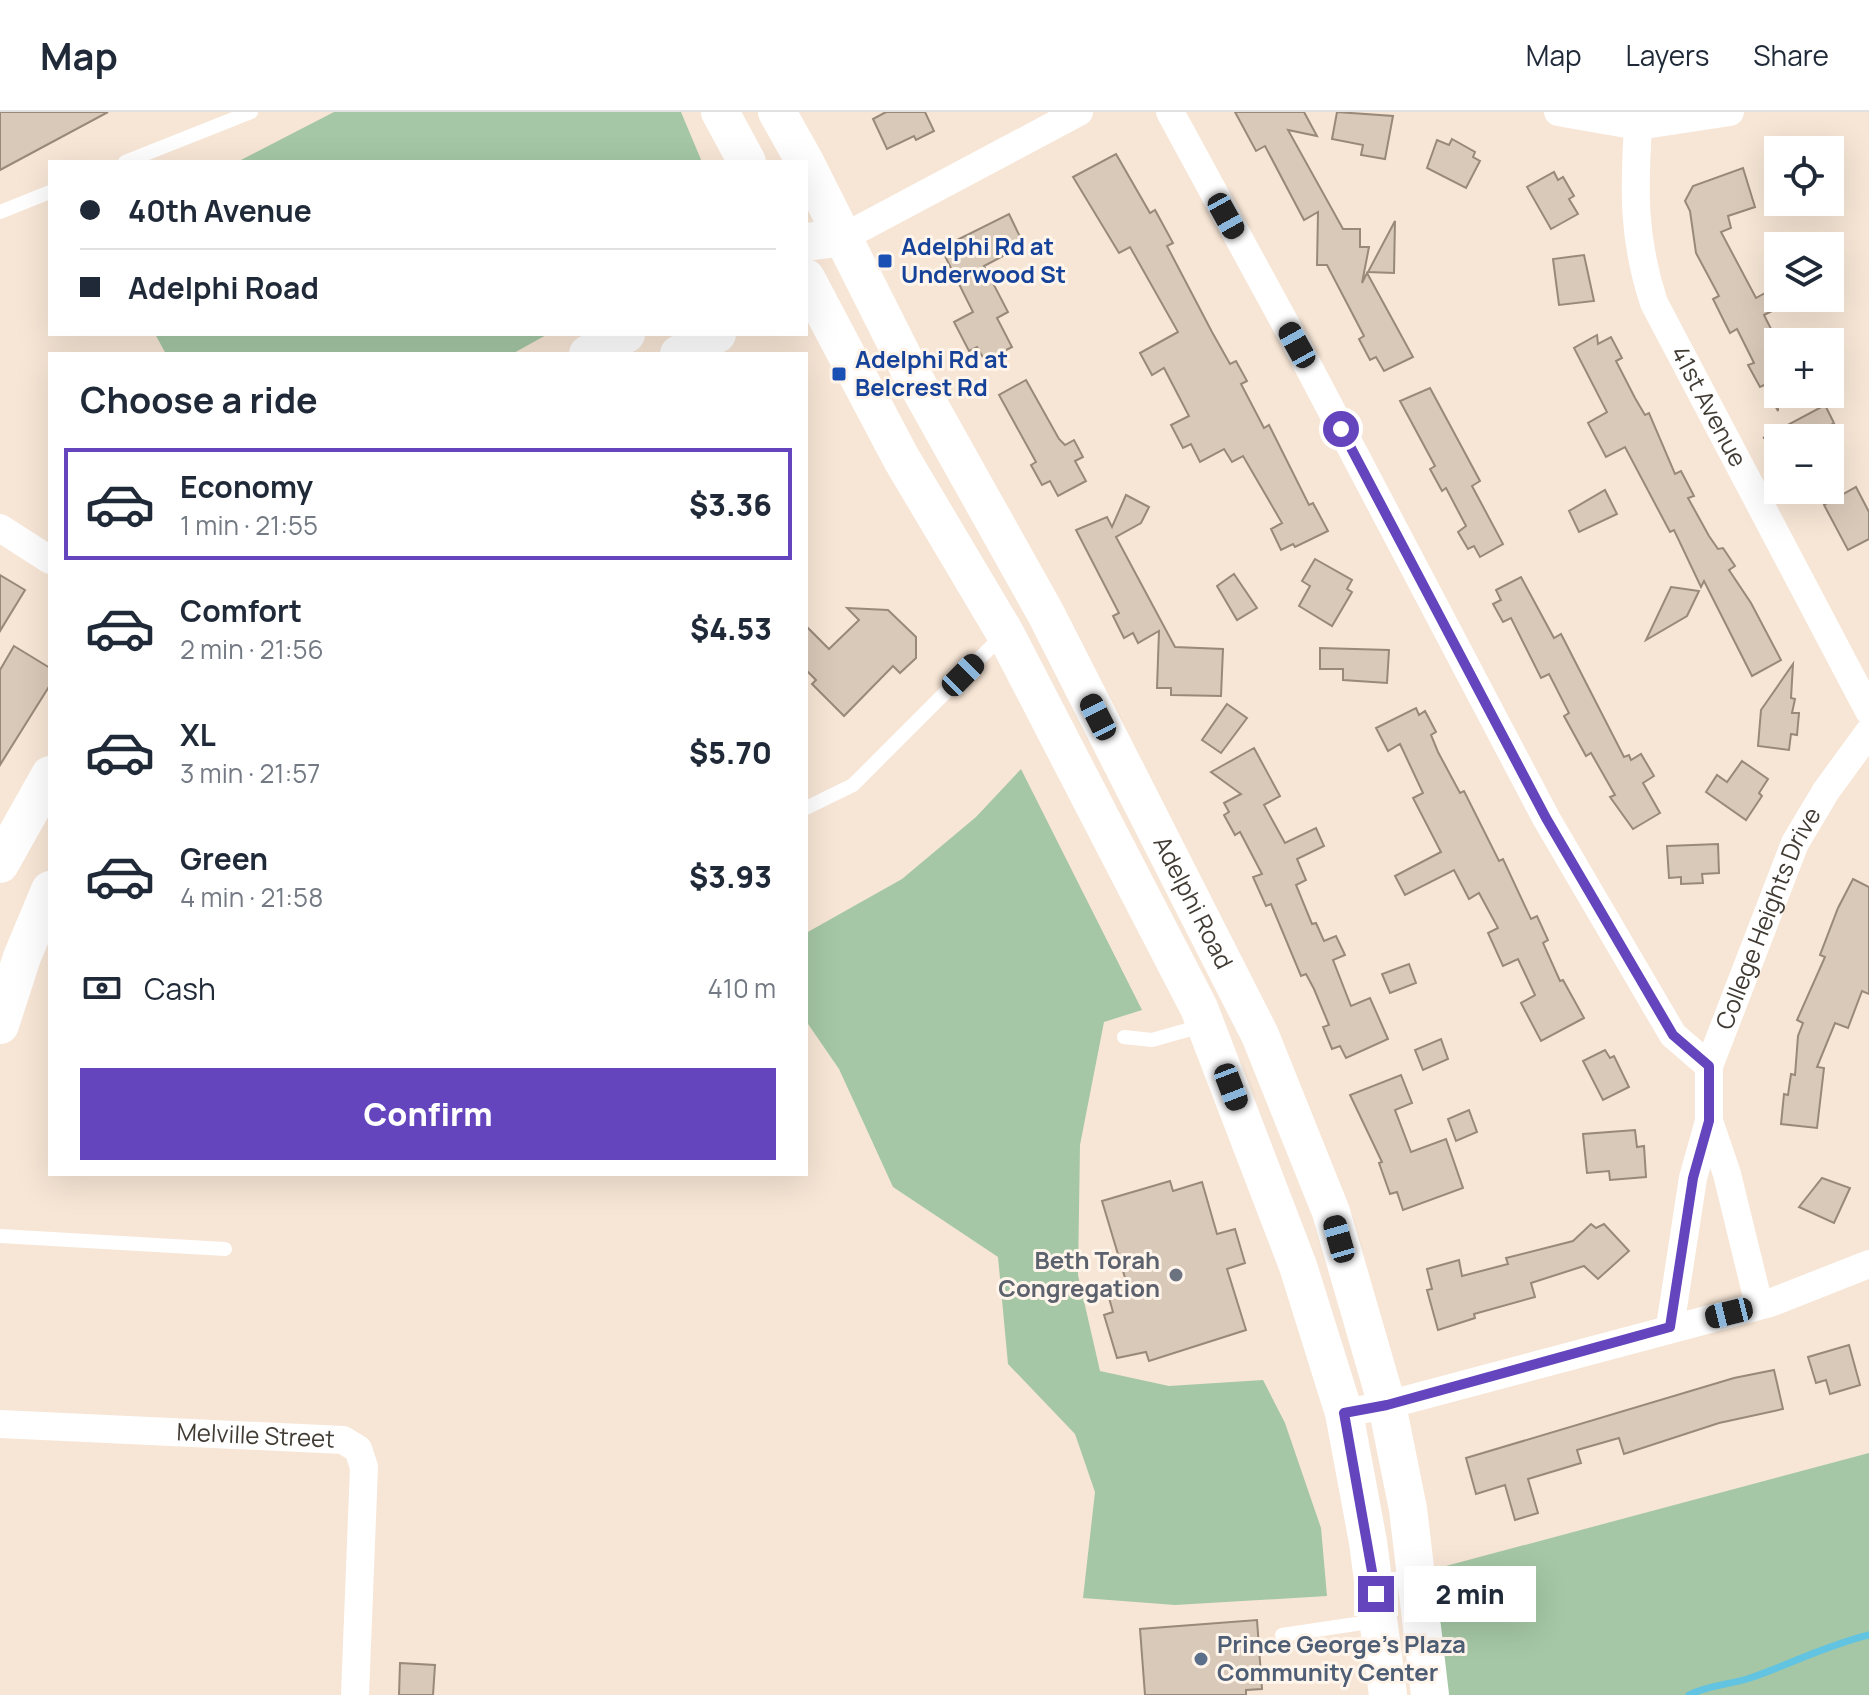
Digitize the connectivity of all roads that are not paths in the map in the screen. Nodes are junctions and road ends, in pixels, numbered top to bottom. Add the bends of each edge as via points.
1 (251, 112) edge
2 (720, 112) edge
3 (777, 112) edge
4 (1079, 112) edge
5 (1170, 112) edge
6 (1558, 112) edge
7 (1730, 112) edge
8 (1638, 126) junction
9 (743, 159) edge
10 (130, 160) edge
11 (803, 160) edge
12 (808, 169) edge
13 (48, 193) edge
14 (0, 212) edge
15 (844, 237) junction
16 (808, 242) edge
17 (808, 283) edge
18 (808, 286) edge
19 (622, 336) edge
20 (713, 336) edge
21 (592, 352) edge
22 (683, 352) edge
23 (0, 528) edge
24 (48, 559) edge
25 (1005, 633) junction
26 (1869, 711) edge
27 (1869, 732) edge
28 (48, 779) edge
29 (808, 807) edge
30 (0, 864) edge
31 (48, 895) edge
32 (0, 1025) edge
33 (1206, 1025) junction
34 (1124, 1037) dead end
35 (1709, 1066) junction
36 (1709, 1121) junction
37 (0, 1236) edge
38 (225, 1249) dead end
39 (1869, 1264) edge
40 (1759, 1305) junction
41 (1670, 1327) junction
42 (1387, 1405) junction
43 (1344, 1413) junction
44 (0, 1424) edge
45 (1380, 1620) junction
46 (1282, 1635) dead end
47 (355, 1695) edge
48 (1388, 1695) edge
49 (1430, 1695) edge

1 - 10 lane
2 - 9 main road
3 - 11 main road, Adelphi Road
4 - 15 street
5 - 35 street via 1546,818 1673,1035
6 - 8 street
7 - 8 street
8 - 26 street, 41st Avenue via 1633,210 1654,303
12 - 15 main road, Adelphi Road
13 - 14 lane
15 - 16 main road
15 - 17 main road
15 - 42 main road, Adelphi Road via 910,371 1046,614 1260,1035 1331,1212
18 - 25 main road, Adelphi Road via 901,458
19 - 21 main road
20 - 22 main road
23 - 24 street
25 - 29 lane via 853,785
25 - 33 main road, Adelphi Road
27 - 35 street, College Heights Drive via 1795,843
28 - 30 main road
31 - 32 main road
33 - 34 lane via 1152,1040
33 - 43 main road, Adelphi Road via 1298,1266
35 - 36 street, College Heights Drive
36 - 40 street, College Heights Drive
36 - 41 street, College Heights Drive via 1693,1178
37 - 38 lane
39 - 40 street
40 - 41 street
41 - 42 street
42 - 43 street
42 - 49 main road, Adelphi Road via 1408,1509
43 - 45 main road, Adelphi Road
44 - 47 street, Melville Street via 343,1440 358,1449 364,1467
45 - 46 lane
45 - 48 main road, Adelphi Road

